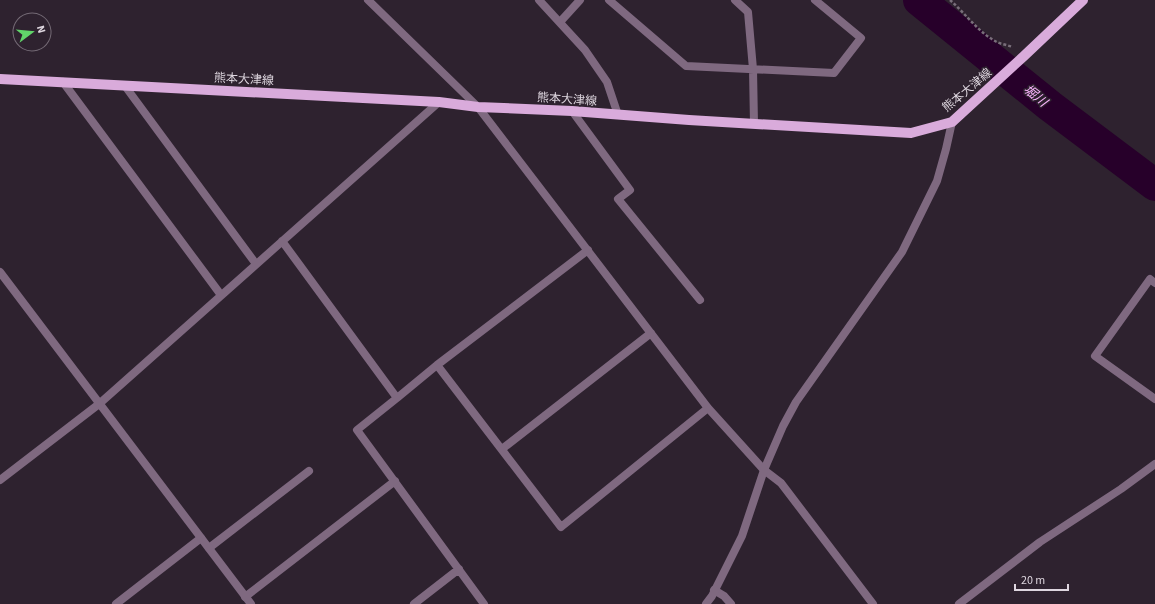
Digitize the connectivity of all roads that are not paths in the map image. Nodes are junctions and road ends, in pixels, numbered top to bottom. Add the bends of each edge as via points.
1 (368, 0) edge
2 (539, 0) edge
3 (580, 0) edge
4 (609, 0) edge
5 (735, 0) edge
6 (815, 0) edge
7 (1083, 0) edge
8 (560, 22) junction
9 (753, 69) junction
10 (0, 79) edge
11 (63, 82) junction
12 (125, 86) junction
13 (439, 102) junction
14 (478, 107) junction
15 (572, 111) junction
16 (618, 115) junction
17 (952, 122) junction
18 (754, 124) junction
19 (282, 241) junction
20 (588, 250) junction
21 (256, 264) junction
22 (1, 276) edge
23 (1155, 283) edge
24 (221, 295) junction
25 (700, 300) dead end
26 (652, 333) junction
27 (437, 366) junction
28 (397, 398) junction
29 (1155, 399) edge
30 (99, 404) junction
31 (708, 408) junction
32 (502, 449) junction
33 (1155, 464) edge
34 (764, 470) junction
35 (309, 471) dead end
36 (0, 480) edge
37 (395, 481) junction
38 (201, 538) junction
39 (209, 548) junction
40 (458, 569) junction
41 (714, 590) junction
42 (245, 597) junction
43 (116, 604) edge
44 (251, 604) edge
45 (414, 604) edge
46 (484, 604) edge
47 (706, 604) edge
48 (731, 604) edge
49 (873, 604) edge
50 (959, 604) edge

1 - 14 street
2 - 8 street
3 - 8 street
4 - 9 street via 686,66
5 - 9 street via 748,12
6 - 9 street via 861,38 834,73
7 - 17 main road, 熊本大津線
8 - 16 street via 585,50 607,82
9 - 18 street
10 - 11 main road, 熊本大津線
11 - 12 main road, 熊本大津線
11 - 24 street
12 - 13 main road, 熊本大津線
12 - 21 street
13 - 14 main road, 熊本大津線
13 - 19 street
14 - 15 main road, 熊本大津線
14 - 20 street
15 - 16 main road, 熊本大津線
15 - 25 street via 630,190 618,199
16 - 18 main road, 熊本大津線
17 - 18 main road, 熊本大津線 via 911,133
17 - 34 street via 937,181 902,252 796,402
19 - 21 street
19 - 28 street
20 - 26 street
20 - 27 street
21 - 24 street
22 - 30 street
23 - 29 street via 1150,279 1095,356
24 - 30 street
26 - 31 street
26 - 32 street
27 - 28 street
27 - 32 street
28 - 37 street via 357,430
30 - 36 street
30 - 38 street
31 - 32 street via 561,528
31 - 34 street
33 - 50 street via 1122,489 1040,542
34 - 41 street via 742,536
34 - 49 street via 780,483
35 - 39 street
37 - 40 street
37 - 42 street
38 - 39 street
38 - 43 street
39 - 42 street
40 - 45 street
40 - 46 street
41 - 47 street
41 - 48 street
42 - 44 street

